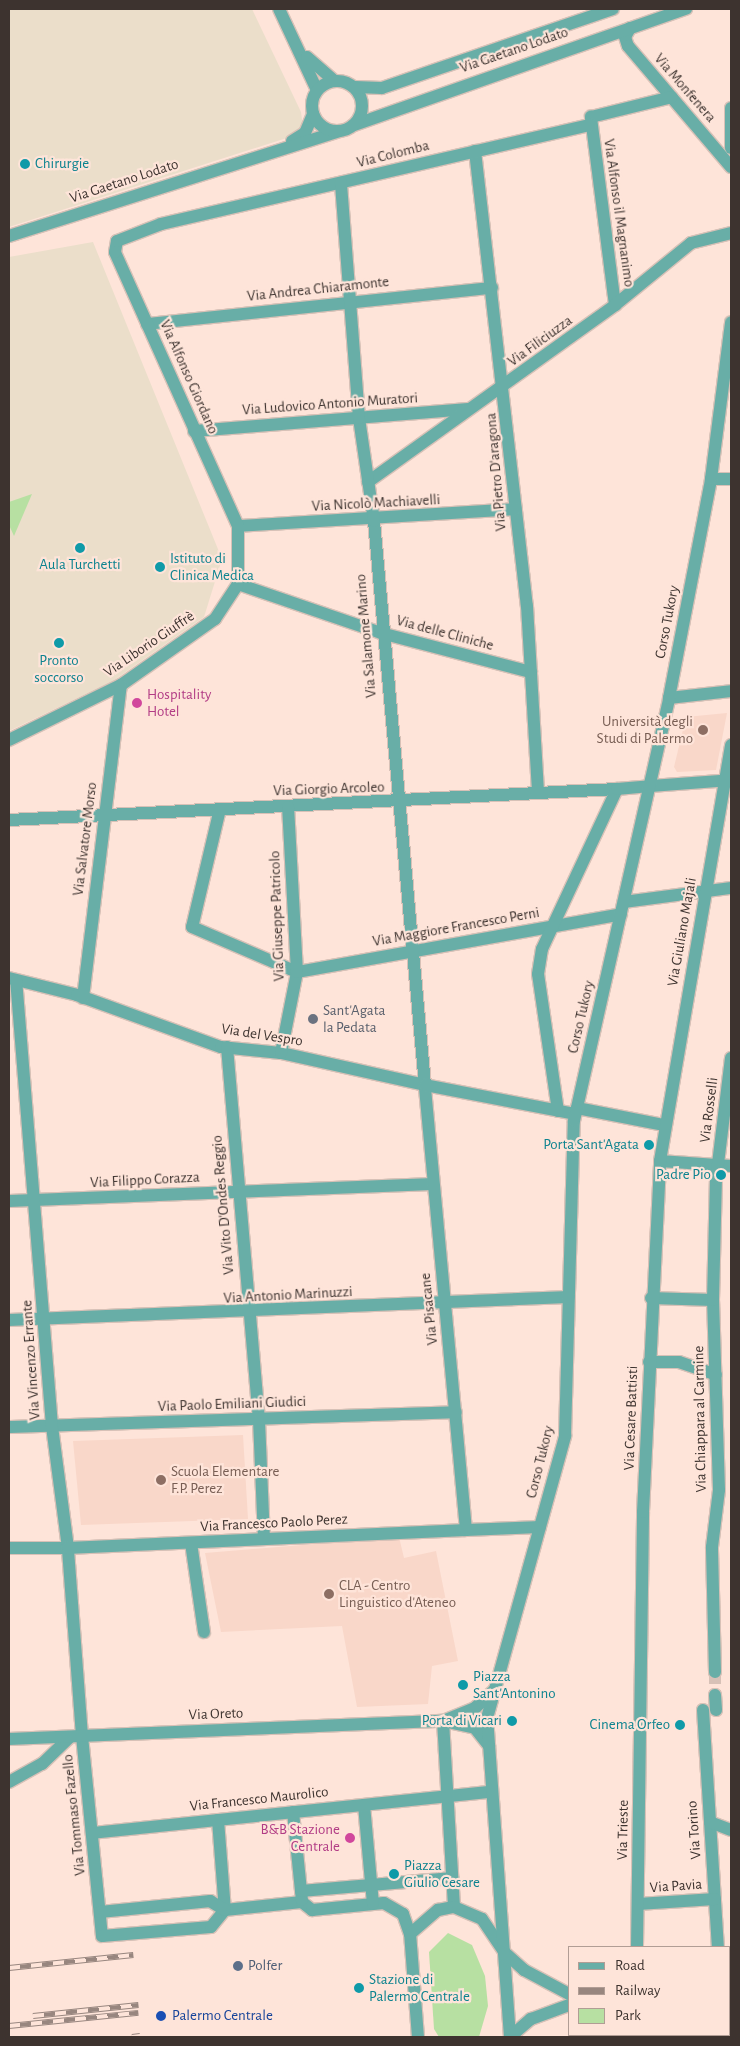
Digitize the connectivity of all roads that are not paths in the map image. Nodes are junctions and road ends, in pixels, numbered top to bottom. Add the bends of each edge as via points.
1 (279, 9) edge
2 (686, 9) edge
3 (604, 10) edge
4 (630, 28) junction
5 (298, 49) junction
6 (333, 80) junction
7 (355, 87) junction
8 (317, 90) junction
9 (672, 97) junction
10 (731, 108) edge
11 (313, 114) junction
12 (354, 125) junction
13 (591, 125) junction
14 (340, 131) junction
15 (278, 148) junction
16 (731, 148) edge
17 (475, 151) junction
18 (731, 167) edge
19 (341, 183) junction
20 (731, 233) edge
21 (9, 236) edge
22 (117, 241) joint
23 (492, 288) junction
24 (349, 302) junction
25 (615, 305) junction
26 (731, 322) edge
27 (147, 324) junction
28 (729, 353) edge
29 (503, 388) junction
30 (468, 409) junction
31 (359, 418) junction
32 (194, 431) junction
33 (711, 478) junction
34 (731, 479) edge
35 (368, 482) junction
36 (516, 510) junction
37 (374, 521) junction
38 (238, 526) junction
39 (238, 584) junction
40 (381, 633) junction
41 (531, 672) junction
42 (121, 685) junction
43 (731, 691) edge
44 (669, 698) junction
45 (9, 740) edge
46 (731, 745) edge
47 (728, 780) edge
48 (650, 786) junction
49 (617, 789) junction
50 (538, 792) junction
51 (398, 802) junction
52 (288, 807) junction
53 (220, 809) junction
54 (103, 815) junction
55 (9, 820) edge
56 (731, 888) edge
57 (705, 890) junction
58 (622, 908) junction
59 (550, 927) junction
60 (413, 950) junction
61 (297, 972) junction
62 (13, 979) edge
63 (83, 998) junction
64 (227, 1047) junction
65 (281, 1053) junction
66 (731, 1058) edge
67 (425, 1085) junction
68 (729, 1091) edge
69 (558, 1111) junction
70 (576, 1111) junction
71 (664, 1125) junction
72 (660, 1161) junction
73 (725, 1166) edge
74 (434, 1184) junction
75 (237, 1192) junction
76 (9, 1201) edge
77 (36, 1201) junction
78 (569, 1297) junction
79 (652, 1298) junction
80 (713, 1300) junction
81 (445, 1303) junction
82 (249, 1313) junction
83 (44, 1319) junction
84 (9, 1320) edge
85 (649, 1362) junction
86 (716, 1375) junction
87 (456, 1412) junction
88 (259, 1420) junction
89 (52, 1426) junction
90 (9, 1428) edge
91 (731, 1481) edge
92 (719, 1490) junction
93 (540, 1527) junction
94 (466, 1530) junction
95 (264, 1539) junction
96 (191, 1543) junction
97 (9, 1548) edge
98 (68, 1548) junction
99 (204, 1632) dead end
100 (715, 1672) tunnel mouth
101 (494, 1689) junction
102 (716, 1695) tunnel mouth
103 (641, 1712) joint
104 (443, 1721) junction
105 (76, 1737) junction
106 (9, 1739) edge
107 (489, 1746) junction
108 (9, 1782) edge
109 (492, 1792) junction
110 (447, 1796) junction
111 (364, 1805) junction
112 (293, 1812) junction
113 (218, 1820) junction
114 (710, 1822) junction
115 (731, 1830) edge
116 (92, 1833) junction
117 (452, 1878) junction
118 (371, 1885) junction
119 (301, 1897) junction
120 (715, 1899) junction
121 (373, 1904) junction
122 (638, 1904) junction
123 (454, 1907) junction
124 (225, 1910) junction
125 (100, 1912) junction
126 (410, 1934) junction
127 (638, 1946) edge
128 (718, 1946) edge
129 (504, 1952) junction
130 (568, 1994) edge
131 (568, 2005) edge
132 (418, 2037) edge
133 (510, 2037) edge

1 - 5 street
2 - 4 street, Via Gaetano Lodato
3 - 7 street, Via Gaetano Lodato via 382,88
4 - 9 street, Via Monfenera via 625,37 628,46
4 - 12 street, Via Gaetano Lodato
5 - 6 street
5 - 8 street
6 - 7 street
6 - 8 street
7 - 12 street via 363,107
8 - 11 street
9 - 13 street, Via Colomba via 591,117
9 - 18 street, Via Monfenera
10 - 16 street
11 - 14 street via 324,127
11 - 15 street, Via Gaetano Lodato via 305,133
12 - 14 street
13 - 17 street, Via Colomba
13 - 25 street, Via Alfonso il Magnanimo
14 - 15 street, Via Gaetano Lodato
15 - 21 street, Via Gaetano Lodato
17 - 19 street, Via Colomba
17 - 23 street, Via Pietro D'aragona
19 - 22 street, Via Colomba via 161,224
19 - 24 street, Via Salamone Marino
20 - 25 street, Via Filiciuzza via 690,242
22 - 27 street, Via Alfonso Giordano via 115,252
23 - 24 street, Via Andrea Chiaramonte
23 - 29 street, Via Pietro D'aragona
24 - 27 street, Via Andrea Chiaramonte
24 - 31 street, Via Salamone Marino
25 - 29 street, Via Filiciuzza
26 - 28 street, Corso Tukory
27 - 32 street, Via Alfonso Giordano
28 - 33 street, Corso Tukory
29 - 30 street, Via Filiciuzza
29 - 36 street, Via Pietro D'aragona
30 - 31 street, Via Ludovico Antonio Muratori
30 - 35 street, Via Filiciuzza
31 - 32 street, Via Ludovico Antonio Muratori
31 - 35 street, Via Salamone Marino
32 - 38 street, Via Alfonso Giordano
33 - 34 street
33 - 44 street, Corso Tukory
35 - 37 street, Via Salamone Marino
36 - 37 street, Via Nicolò Machiavelli
36 - 41 street, Via Pietro D'aragona
37 - 38 street, Via Nicolò Machiavelli
37 - 40 street, Via Salamone Marino
38 - 39 street
39 - 40 street, Via delle Cliniche
39 - 42 street, Via Liborio Giuffrè via 215,619
40 - 41 street, Via delle Cliniche
40 - 51 street, Via Salamone Marino
41 - 50 street, Via Pietro D'aragona
42 - 45 street, Via Liborio Giuffrè
42 - 54 street, Via Salvatore Morso
43 - 44 street
44 - 48 street, Corso Tukory
46 - 47 street, Via Giuliano Majali
47 - 48 street, Via Giorgio Arcoleo
47 - 57 street, Via Giuliano Majali
48 - 49 street, Via Giorgio Arcoleo
48 - 58 street, Corso Tukory
49 - 50 street, Via Giorgio Arcoleo
49 - 59 street, Corso Tukory
50 - 51 street, Via Giorgio Arcoleo
51 - 52 street, Via Giorgio Arcoleo
51 - 60 street, Via Salamone Marino
52 - 53 street, Via Giorgio Arcoleo
52 - 61 street, Via Giuseppe Patricolo
53 - 54 street, Via Giorgio Arcoleo
53 - 61 street via 192,927
54 - 55 street, Via Giorgio Arcoleo
54 - 63 street, Via Salvatore Morso
56 - 57 street, Via Maggiore Francesco Perni
57 - 58 street, Via Maggiore Francesco Perni
57 - 71 street, Via Giuliano Majali
58 - 59 street, Via Maggiore Francesco Perni
58 - 70 street, Corso Tukory
59 - 60 street, Via Maggiore Francesco Perni
59 - 69 street, Corso Tukory via 538,974
60 - 61 street, Via Maggiore Francesco Perni
60 - 67 street, Via Salamone Marino
61 - 65 street, Via Giuseppe Patricolo
62 - 63 street, Via del Vespro
62 - 77 street, Via Vincenzo Errante
63 - 64 street, Via del Vespro
64 - 65 street, Via del Vespro
64 - 75 street, Via Vito D'Ondes Reggio
65 - 67 street, Via del Vespro
66 - 68 street, Via Rosselli
67 - 69 street, Via del Vespro
67 - 74 street, Via Pisacane
68 - 73 street, Via Rosselli
69 - 70 street, Via del Vespro
70 - 71 street, Via del Vespro
70 - 78 street, Corso Tukory
71 - 72 street, Via Cesare Battisti
72 - 73 street
72 - 79 street, Via Cesare Battisti
73 - 80 street, Via Chiappara al Carmine
74 - 75 street, Via Filippo Corazza
74 - 81 street, Via Pisacane
75 - 77 street, Via Filippo Corazza
75 - 82 street, Via Vito D'Ondes Reggio
76 - 77 street, Via Filippo Corazza
77 - 83 street, Via Vincenzo Errante
78 - 81 street, Via Antonio Marinuzzi
78 - 93 street, Corso Tukory via 565,1436
79 - 80 street
79 - 85 street, Via Cesare Battisti
80 - 86 street, Via Chiappara al Carmine
81 - 82 street, Via Antonio Marinuzzi
81 - 87 street, Via Pisacane
82 - 83 street, Via Antonio Marinuzzi
82 - 88 street, Via Vito D'Ondes Reggio
83 - 84 street, Via Antonio Marinuzzi
83 - 89 street, Via Vincenzo Errante
85 - 86 street via 679,1362
85 - 103 street, Via Cesare Battisti
86 - 92 street, Via Chiappara al Carmine
87 - 88 street, Via Paolo Emiliani Giudici
87 - 94 street, Via Pisacane
88 - 89 street, Via Paolo Emiliani Giudici
88 - 95 street, Via Vito D'Ondes Reggio
89 - 90 street, Via Paolo Emiliani Giudici
89 - 98 street, Via Vincenzo Errante
91 - 92 street
92 - 100 street, Via Chiappara al Carmine via 712,1547
93 - 94 street, Via Francesco Paolo Perez
93 - 101 street, Corso Tukory
94 - 95 street, Via Francesco Paolo Perez
95 - 96 street, Via Francesco Paolo Perez
96 - 98 street, Via Francesco Paolo Perez
96 - 99 street
97 - 98 street, Via Francesco Paolo Perez
98 - 105 street, Via Vincenzo Errante
101 - 104 street via 475,1708
101 - 107 street, Corso Tukory via 487,1718
102 - 114 street, Via Torino via 709,1710
103 - 122 street, Via Trieste
104 - 105 street, Via Oreto
104 - 107 street via 475,1728
104 - 110 street
105 - 106 street, Via Oreto
105 - 108 street via 42,1764
105 - 116 street, Via Tommaso Fazello
107 - 109 street, Corso Tukory
109 - 110 street, Via Francesco Maurolico
109 - 129 street, Corso Tukory
110 - 111 street, Via Francesco Maurolico
110 - 117 street
111 - 112 street, Via Francesco Maurolico
111 - 118 street
112 - 113 street, Via Francesco Maurolico
112 - 119 street
113 - 116 street, Via Francesco Maurolico
113 - 124 street
114 - 115 street
114 - 120 street, Via Torino
116 - 125 street, Via Tommaso Fazello
117 - 118 street
117 - 123 street
118 - 119 street
118 - 121 street
119 - 121 street via 312,1910
119 - 124 street
120 - 122 street, Via Pavia
120 - 128 street, Via Torino
121 - 126 street via 396,1907 405,1918
122 - 127 street, Via Trieste
123 - 126 street via 426,1916
123 - 129 street via 482,1919
124 - 125 street via 210,1901
124 - 125 street, Via Tommaso Fazello via 211,1927 102,1936
126 - 132 street
129 - 130 street via 534,1977
129 - 133 street, Corso Tukory
131 - 133 street via 531,2019

